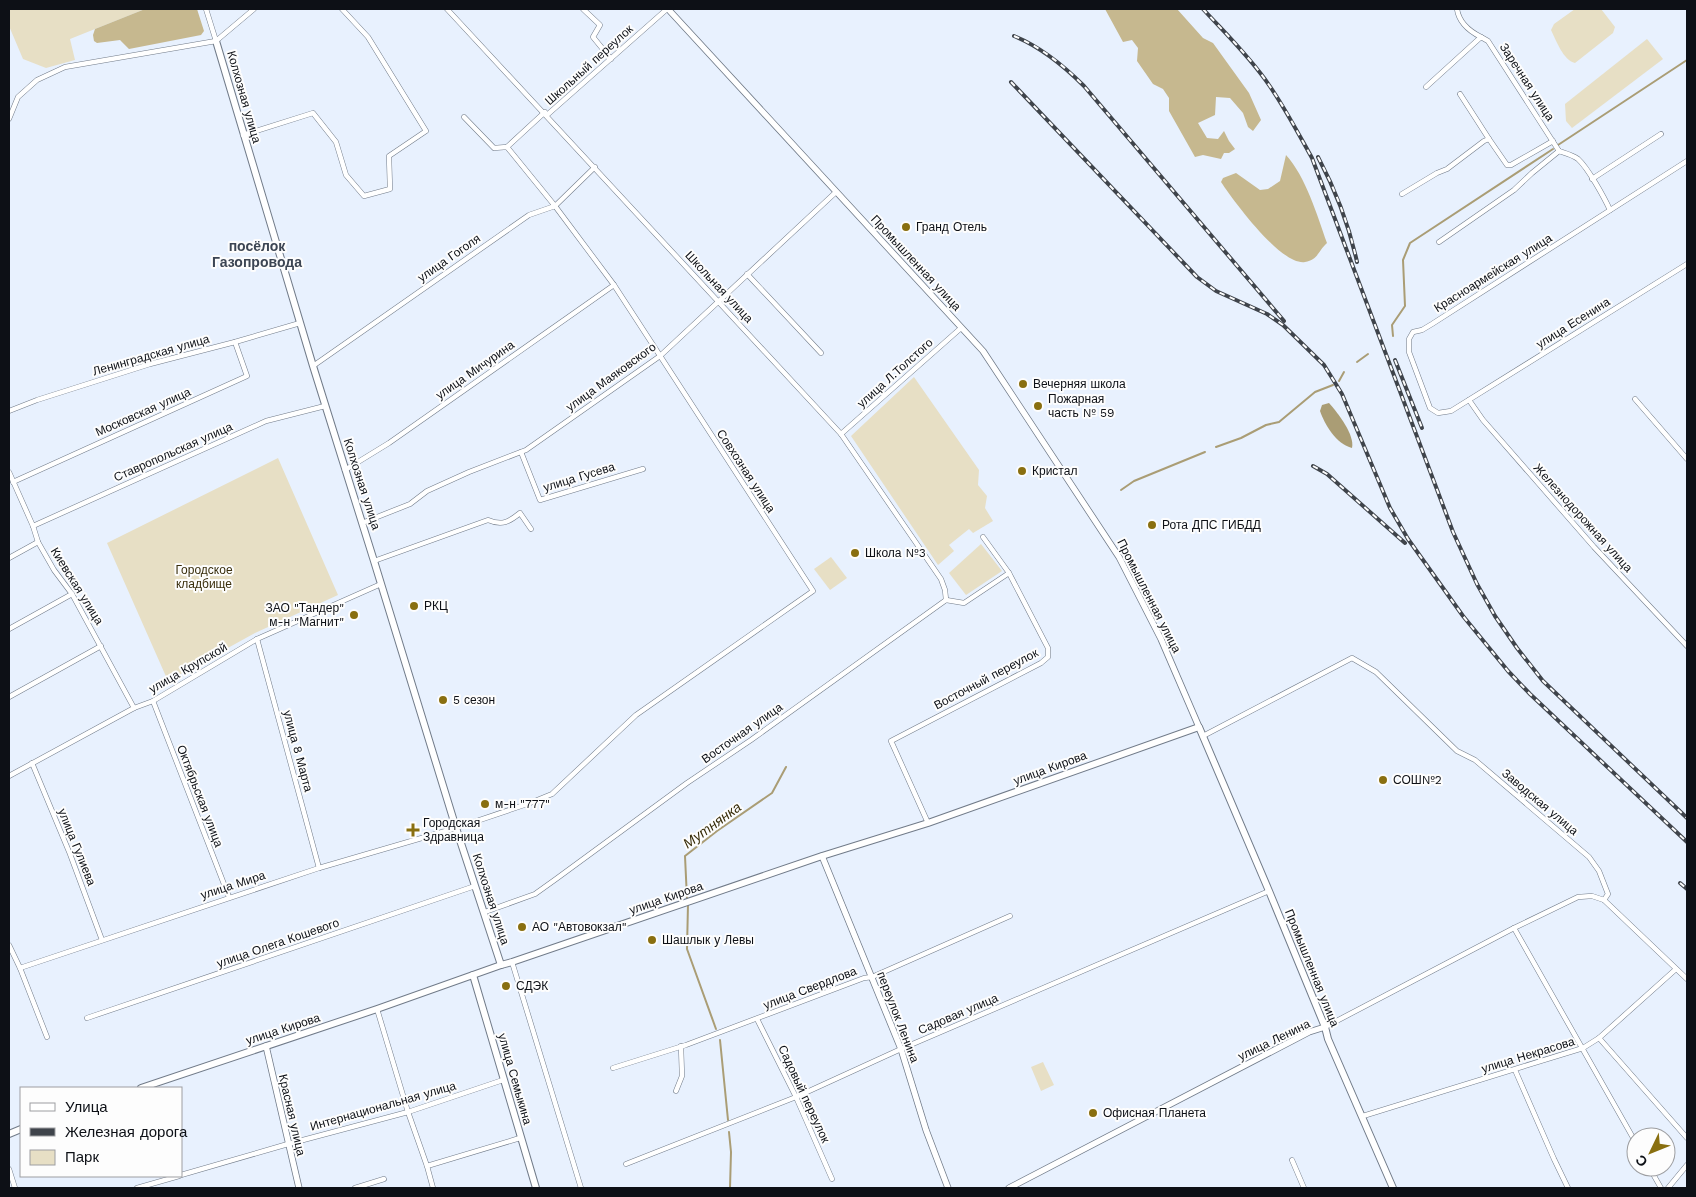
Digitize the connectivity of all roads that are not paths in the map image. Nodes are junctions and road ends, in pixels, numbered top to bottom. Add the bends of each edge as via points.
1 (206, 9) edge
2 (254, 9) edge
3 (342, 9) edge
4 (447, 9) edge
5 (583, 9) edge
6 (668, 9) edge
7 (1457, 9) edge
8 (1481, 38) junction
9 (216, 41) junction
10 (610, 59) junction
11 (1426, 87) dead end
12 (1460, 94) dead end
13 (546, 114) junction
14 (464, 116) dead end
15 (9, 119) edge
16 (1661, 134) dead end
17 (243, 135) junction
18 (1490, 139) junction
19 (1553, 142) junction
20 (507, 147) junction
21 (1559, 151) junction
22 (1687, 161) edge
23 (595, 167) junction
24 (1592, 179) junction
25 (836, 192) junction
26 (1402, 194) dead end
27 (555, 206) junction
28 (1610, 210) junction
29 (1439, 242) dead end
30 (1687, 264) edge
31 (747, 274) junction
32 (614, 285) junction
33 (718, 301) junction
34 (300, 323) junction
35 (961, 328) junction
36 (235, 342) junction
37 (821, 353) dead end
38 (660, 356) junction
39 (313, 366) junction
40 (1635, 399) dead end
41 (1470, 400) junction
42 (325, 406) junction
43 (9, 411) edge
44 (841, 434) junction
45 (521, 452) junction
46 (1687, 459) edge
47 (643, 469) dead end
48 (345, 470) junction
49 (9, 472) edge
50 (11, 479) edge
51 (362, 523) junction
52 (33, 526) junction
53 (531, 530) dead end
54 (983, 538) dead end
55 (38, 542) junction
56 (9, 558) edge
57 (374, 561) junction
58 (1009, 573) junction
59 (381, 584) junction
60 (72, 594) junction
61 (946, 600) junction
62 (9, 629) edge
63 (257, 640) junction
64 (101, 646) junction
65 (1687, 646) edge
66 (9, 697) edge
67 (153, 701) junction
68 (134, 708) junction
69 (1199, 727) junction
70 (1203, 736) junction
71 (32, 763) junction
72 (9, 776) edge
73 (558, 788) joint
74 (928, 823) junction
75 (456, 828) junction
76 (822, 856) junction
77 (319, 868) junction
78 (475, 886) junction
79 (1269, 891) junction
80 (228, 897) junction
81 (1604, 900) junction
82 (484, 912) junction
83 (1010, 916) dead end
84 (1514, 928) junction
85 (102, 940) junction
86 (9, 945) edge
87 (512, 962) junction
88 (501, 964) junction
89 (20, 968) junction
90 (1676, 969) junction
91 (473, 975) junction
92 (872, 977) junction
93 (1687, 979) edge
94 (377, 1010) junction
95 (87, 1018) dead end
96 (757, 1019) junction
97 (1325, 1027) junction
98 (47, 1037) dead end
99 (1599, 1038) junction
100 (266, 1046) junction
101 (681, 1046) junction
102 (1583, 1048) junction
103 (901, 1049) junction
104 (613, 1068) dead end
105 (1515, 1070) junction
106 (503, 1080) junction
107 (144, 1087) edge
108 (676, 1090) dead end
109 (796, 1097) junction
110 (408, 1112) junction
111 (1362, 1116) junction
112 (1627, 1127) edge
113 (520, 1138) junction
114 (1687, 1138) edge
115 (288, 1144) junction
116 (1292, 1160) dead end
117 (626, 1164) dead end
118 (1687, 1165) edge
119 (427, 1166) junction
120 (9, 1169) edge
121 (182, 1174) edge
122 (173, 1177) edge
123 (1655, 1177) edge
124 (384, 1179) dead end
125 (832, 1179) dead end
126 (15, 1188) edge
127 (136, 1188) edge
128 (299, 1188) edge
129 (355, 1188) edge
130 (434, 1188) edge
131 (536, 1188) edge
132 (581, 1188) edge
133 (948, 1188) edge
134 (1010, 1188) edge
135 (1304, 1188) edge
136 (1393, 1188) edge
137 (1568, 1188) edge
138 (1661, 1188) edge
139 (1668, 1188) edge

1 - 9 street, Колхозная улица
2 - 9 street
3 - 17 street via 368,37 426,131 389,156 390,189 364,196 346,175 336,142 313,113
4 - 13 street, Школьная улица
5 - 10 street via 600,25 593,37
6 - 10 street, Школьный переулок
6 - 25 street, Промышленная улица
7 - 8 street, Заречная улица via 1468,31
8 - 11 street
8 - 19 street, Заречная улица via 1488,41
9 - 15 street via 65,67 37,80 18,97
9 - 17 main road, Колхозная улица
10 - 13 street, Школьный переулок
12 - 18 street
13 - 20 street, Школьный переулок
13 - 23 street, Школьная улица
14 - 20 street via 494,148
16 - 24 street
17 - 34 main road, Колхозная улица
18 - 19 street via 1507,165
18 - 26 street
19 - 21 street, Заречная улица
20 - 27 street, Совхозная улица
21 - 24 street, Заречная улица via 1576,157
21 - 29 street via 1514,190
22 - 28 street, Красноармейская улица
23 - 27 street, улица Гоголя
23 - 33 street, Школьная улица
24 - 28 street, Заречная улица
25 - 31 street, улица Маяковского
25 - 35 street, Промышленная улица
27 - 32 street, Совхозная улица
27 - 39 street, улица Гоголя via 529,215
28 - 41 street, Красноармейская улица via 1432,324 1413,332 1409,339 1409,352 1430,408 1438,413 1451,411
30 - 41 street, улица Есенина
31 - 33 street, улица Маяковского
31 - 37 street
32 - 38 street, Совхозная улица
32 - 48 street, улица Мичурина
33 - 38 street, улица Маяковского
33 - 44 street, Школьная улица
34 - 36 street, Ленинградская улица
34 - 39 main road, Колхозная улица
35 - 44 street, улица Л.Толстого
35 - 69 street, Промышленная улица via 983,351 1119,557 1161,639
36 - 43 street, Ленинградская улица via 150,364
36 - 50 street, Московская улица via 247,376
38 - 45 street, улица Маяковского
38 - 73 street, Совхозная улица via 813,591 636,715
39 - 42 main road, Колхозная улица
40 - 46 street
41 - 65 street, Железнодорожная улица via 1483,420 1594,546
42 - 48 main road, Колхозная улица
42 - 52 street, Ставропольская улица via 266,421
44 - 61 street, Школьная улица via 941,579
45 - 47 street, улица Гусева via 540,500
45 - 51 street, улица Маяковского via 468,472 427,491 410,504
48 - 51 main road, Колхозная улица
49 - 50 street, Киевская улица
50 - 52 street, Киевская улица
51 - 57 main road, Колхозная улица
52 - 55 street, Киевская улица
53 - 57 street via 520,513 510,521 496,523 488,520
54 - 58 street, Восточный переулок
55 - 56 street
55 - 60 street, Киевская улица
57 - 59 main road, Колхозная улица
58 - 61 street via 964,603
58 - 74 street, Восточный переулок via 1048,648 1048,657 891,741
59 - 63 street, улица Крупской
59 - 75 main road, Колхозная улица
60 - 62 street
60 - 64 street, Киевская улица
61 - 82 street, Восточная улица via 534,894
63 - 67 street, улица Крупской
63 - 77 street, улица 8 Марта
64 - 66 street
64 - 68 street, Киевская улица
67 - 68 street, улица Крупской
67 - 80 street, Октябрьская улица
68 - 71 street, улица Крупской
69 - 70 main road, Промышленная улица
69 - 74 main road, улица Кирова
70 - 79 main road, Промышленная улица
70 - 81 street, Заводская улица via 1352,658 1376,672 1457,751 1475,760 1589,857 1599,871 1608,894
71 - 72 street, улица Крупской
71 - 85 street, улица Гулиева
73 - 75 street, улица Мира via 530,803
74 - 76 main road, улица Кирова
75 - 77 street, улица Мира
75 - 78 main road, Колхозная улица
76 - 87 main road, улица Кирова
76 - 92 street, переулок Ленина
77 - 80 street, улица Мира
78 - 82 main road, Колхозная улица
78 - 95 street, улица Олега Кошевого
79 - 97 main road, Промышленная улица
79 - 103 street, Садовая улица
80 - 85 street, улица Мира
81 - 84 street, улица Ленина via 1592,896 1578,897
81 - 90 street
82 - 88 main road, Колхозная улица
83 - 92 street, улица Свердлова
84 - 97 street, улица Ленина
84 - 102 street
85 - 89 street, улица Мира
86 - 89 street
87 - 88 main road, улица Кирова
87 - 132 street
88 - 91 main road, улица Кирова
89 - 98 street
90 - 93 street
90 - 99 street, улица Некрасова
91 - 94 main road, улица Кирова
91 - 106 main road, улица Семыкина
92 - 96 street, улица Свердлова
92 - 103 street, переулок Ленина
94 - 100 main road, улица Кирова
94 - 110 street
96 - 101 street, улица Свердлова
96 - 109 street, Садовый переулок
97 - 111 main road, Промышленная улица
97 - 134 street, улица Ленина via 1309,1032
99 - 102 street, улица Некрасова
99 - 114 street
100 - 107 main road, улица Кирова
100 - 115 street, Красная улица
101 - 104 street, улица Свердлова
101 - 108 street via 682,1076
102 - 105 street, улица Некрасова
102 - 112 street
103 - 109 street, Садовая улица
103 - 133 street, переулок Ленина
105 - 111 street, улица Некрасова
105 - 137 street
106 - 110 street, Интернациональная улица
106 - 113 main road, улица Семыкина
109 - 117 street, Садовая улица
109 - 125 street, Садовый переулок
110 - 115 street, Интернациональная улица
110 - 119 street
111 - 136 main road, Промышленная улица
113 - 119 street
113 - 131 main road, улица Семыкина
115 - 121 street, Интернациональная улица
115 - 128 street, Красная улица
116 - 135 street
118 - 139 street
119 - 130 street
120 - 126 street
122 - 127 street, Интернациональная улица
123 - 138 street
124 - 129 street

